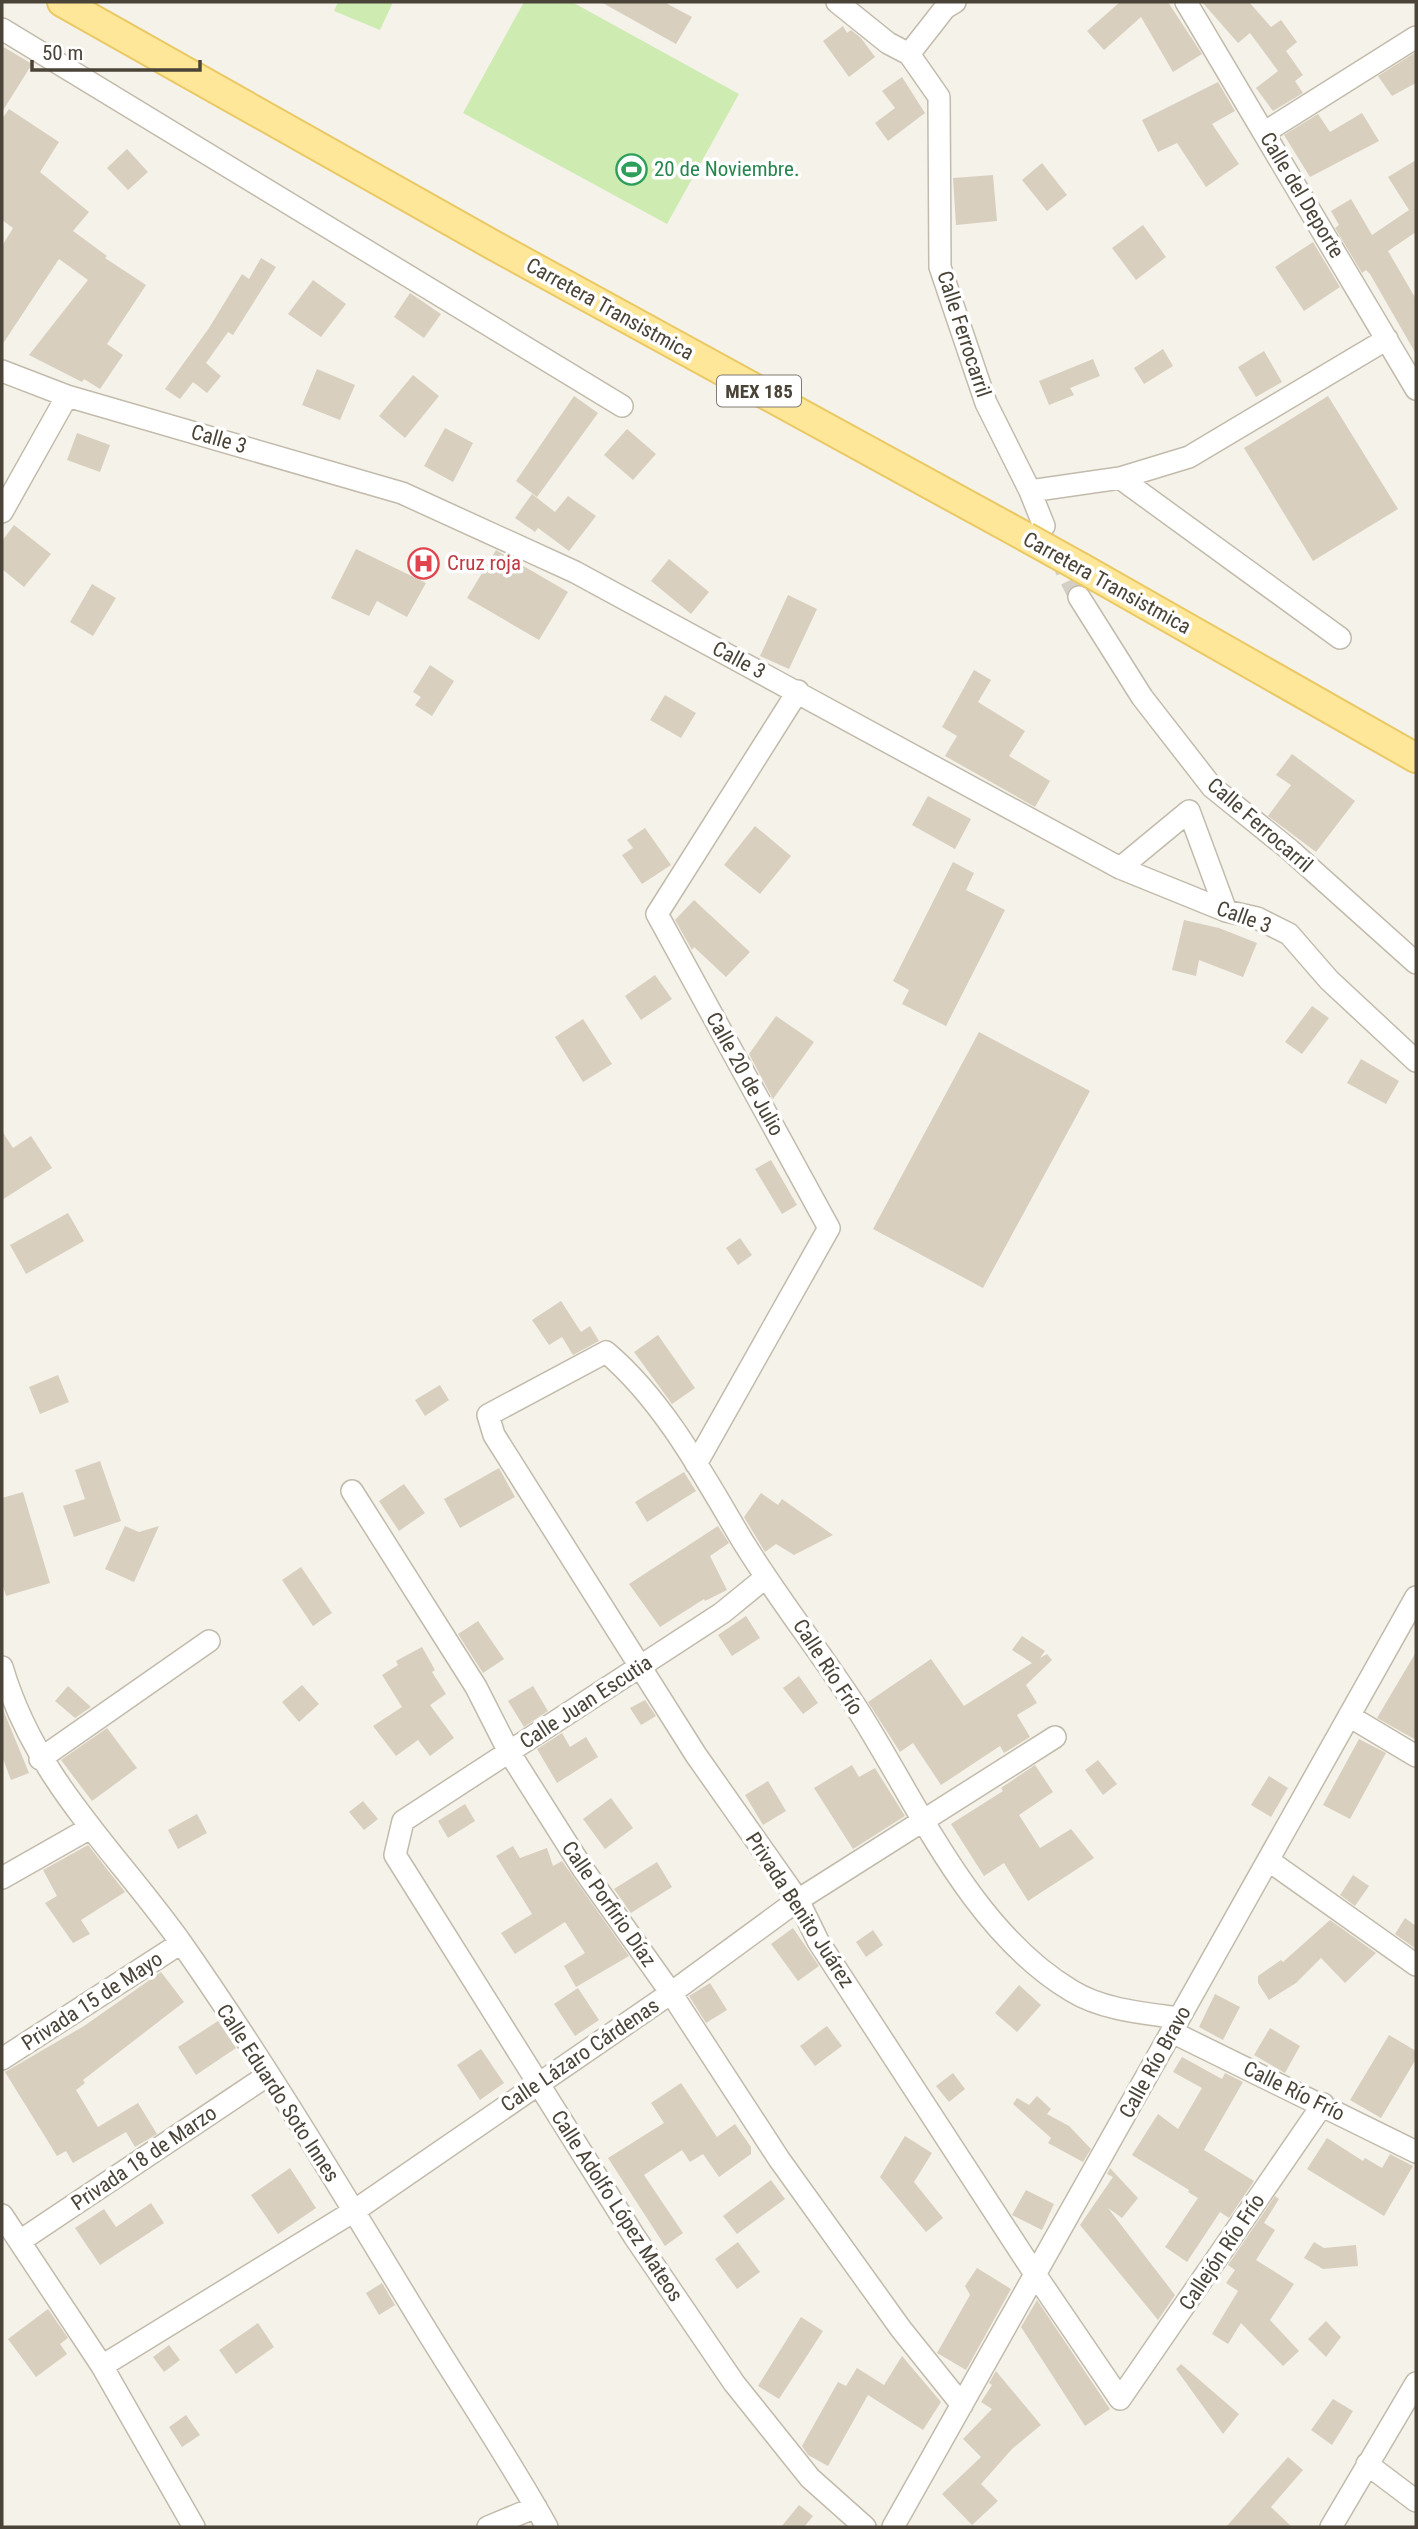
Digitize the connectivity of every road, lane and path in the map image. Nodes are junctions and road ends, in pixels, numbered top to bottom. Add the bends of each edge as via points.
1 (62, 2) edge
2 (837, 2) edge
3 (955, 2) edge
4 (1186, 2) edge
5 (2, 29) edge
6 (1416, 37) edge
7 (909, 54) junction
8 (1265, 132) junction
9 (1387, 339) junction
10 (2, 371) edge
11 (1413, 375) edge
12 (67, 396) junction
13 (622, 406) dead end
14 (1120, 478) junction
15 (1030, 491) junction
16 (2, 512) edge
17 (1035, 532) junction
18 (1079, 597) tunnel mouth
19 (1340, 638) dead end
20 (798, 691) junction
21 (1416, 758) edge
22 (1212, 787) junction
23 (1189, 811) junction
24 (1120, 867) junction
25 (1226, 911) junction
26 (1416, 963) edge
27 (1416, 1060) edge
28 (488, 1415) joint
29 (696, 1464) junction
30 (352, 1491) dead end
31 (765, 1578) junction
32 (1416, 1597) edge
33 (209, 1640) dead end
34 (641, 1665) junction
35 (2, 1667) edge
36 (5, 1692) edge
37 (1349, 1717) junction
38 (1055, 1737) dead end
39 (509, 1752) junction
40 (1416, 1756) edge
41 (40, 1759) junction
42 (403, 1821) joint
43 (921, 1822) junction
44 (90, 1828) junction
45 (1268, 1860) junction
46 (2, 1878) edge
47 (798, 1900) junction
48 (181, 1943) junction
49 (1416, 1965) edge
50 (671, 1993) junction
51 (1175, 2025) junction
52 (2, 2059) edge
53 (268, 2075) junction
54 (538, 2083) junction
55 (1323, 2104) junction
56 (1416, 2151) edge
57 (354, 2211) junction
58 (2, 2215) edge
59 (20, 2241) junction
60 (1035, 2274) junction
61 (102, 2366) junction
62 (1416, 2384) edge
63 (1121, 2399) joint
64 (962, 2405) junction
65 (1367, 2464) junction
66 (1416, 2501) edge
67 (526, 2517) edge
68 (194, 2527) edge
69 (488, 2527) edge
70 (547, 2527) edge
71 (865, 2527) edge
72 (893, 2527) edge
73 (1331, 2527) edge

1 - 17 main road, Carretera Transistmica / MEX 185 via 481,238
2 - 7 street
3 - 7 street via 945,8
4 - 8 street, Calle del Deporte
5 - 13 street
6 - 8 street
7 - 15 street, Calle Ferrocarril via 939,97 940,267 986,403
8 - 9 street, Calle del Deporte
9 - 11 street, Calle del Deporte
9 - 14 street via 1189,457
10 - 12 street, Calle 3
12 - 16 street
12 - 20 street, Calle 3 via 402,493 575,572
14 - 15 street
14 - 19 street
15 - 17 street, Calle Ferrocarril
17 - 21 main road, Carretera Transistmica / MEX 185, bridge via 1080,568
18 - 22 street, Calle Ferrocarril via 1142,697
20 - 24 street, Calle 3
20 - 29 street, Calle 20 de Julio via 657,914 829,1228
22 - 23 street
22 - 26 street, Calle Ferrocarril
23 - 24 street
23 - 25 street
24 - 25 street, Calle 3
25 - 27 street, Calle 3 via 1257,918 1289,934 1329,980
28 - 29 street, Calle Río Frío via 606,1352 631,1373
28 - 34 street, Privada Benito Juárez via 494,1436
29 - 31 street, Calle Río Frío
30 - 39 street, Calle Porfirio Díaz via 476,1687
31 - 34 street, Calle Juan Escutia via 722,1613
31 - 43 street, Calle Río Frío via 857,1709
32 - 37 street, Calle Río Bravo
33 - 41 street
34 - 39 street, Calle Juan Escutia
34 - 47 street, Privada Benito Juárez via 696,1755
35 - 36 street, Calle Eduardo Soto Innes
36 - 41 street, Calle Eduardo Soto Innes
37 - 40 street
37 - 45 street, Calle Río Bravo
38 - 43 street, Calle Lázaro Cárdenas
39 - 42 street, Calle Juan Escutia
39 - 50 street, Calle Porfirio Díaz via 583,1869
41 - 44 street, Calle Eduardo Soto Innes
42 - 54 street, Calle Adolfo López Mateos via 395,1855
43 - 47 street, Calle Lázaro Cárdenas
43 - 51 street, Calle Río Frío via 1021,1953 1073,1992
44 - 46 street
44 - 48 street, Calle Eduardo Soto Innes
45 - 49 street
45 - 51 street, Calle Río Bravo
47 - 50 street, Calle Lázaro Cárdenas
47 - 60 street, Privada Benito Juárez via 818,1941
48 - 52 street, Privada 15 de Mayo
48 - 53 street, Calle Eduardo Soto Innes
50 - 54 street, Calle Lázaro Cárdenas
50 - 64 street, Calle Porfirio Díaz via 779,2159 901,2329
51 - 55 street, Calle Río Frío
51 - 60 street, Calle Río Bravo
53 - 57 street, Calle Eduardo Soto Innes
53 - 59 street, Privada 18 de Marzo
54 - 57 street, Calle Lázaro Cárdenas
54 - 71 street, Calle Adolfo López Mateos via 734,2384 810,2478
55 - 56 street, Calle Río Frío
55 - 63 street, Callejón Río Frío
57 - 61 street, Calle Lázaro Cárdenas
57 - 67 street, Calle Eduardo Soto Innes
58 - 59 street
59 - 61 street
60 - 63 street, Privada Benito Juárez
60 - 64 street, Calle Río Bravo
61 - 68 street
62 - 65 street
64 - 72 street, Calle Río Bravo
65 - 66 street
65 - 73 street
67 - 69 street
67 - 70 street, Calle Eduardo Soto Innes

